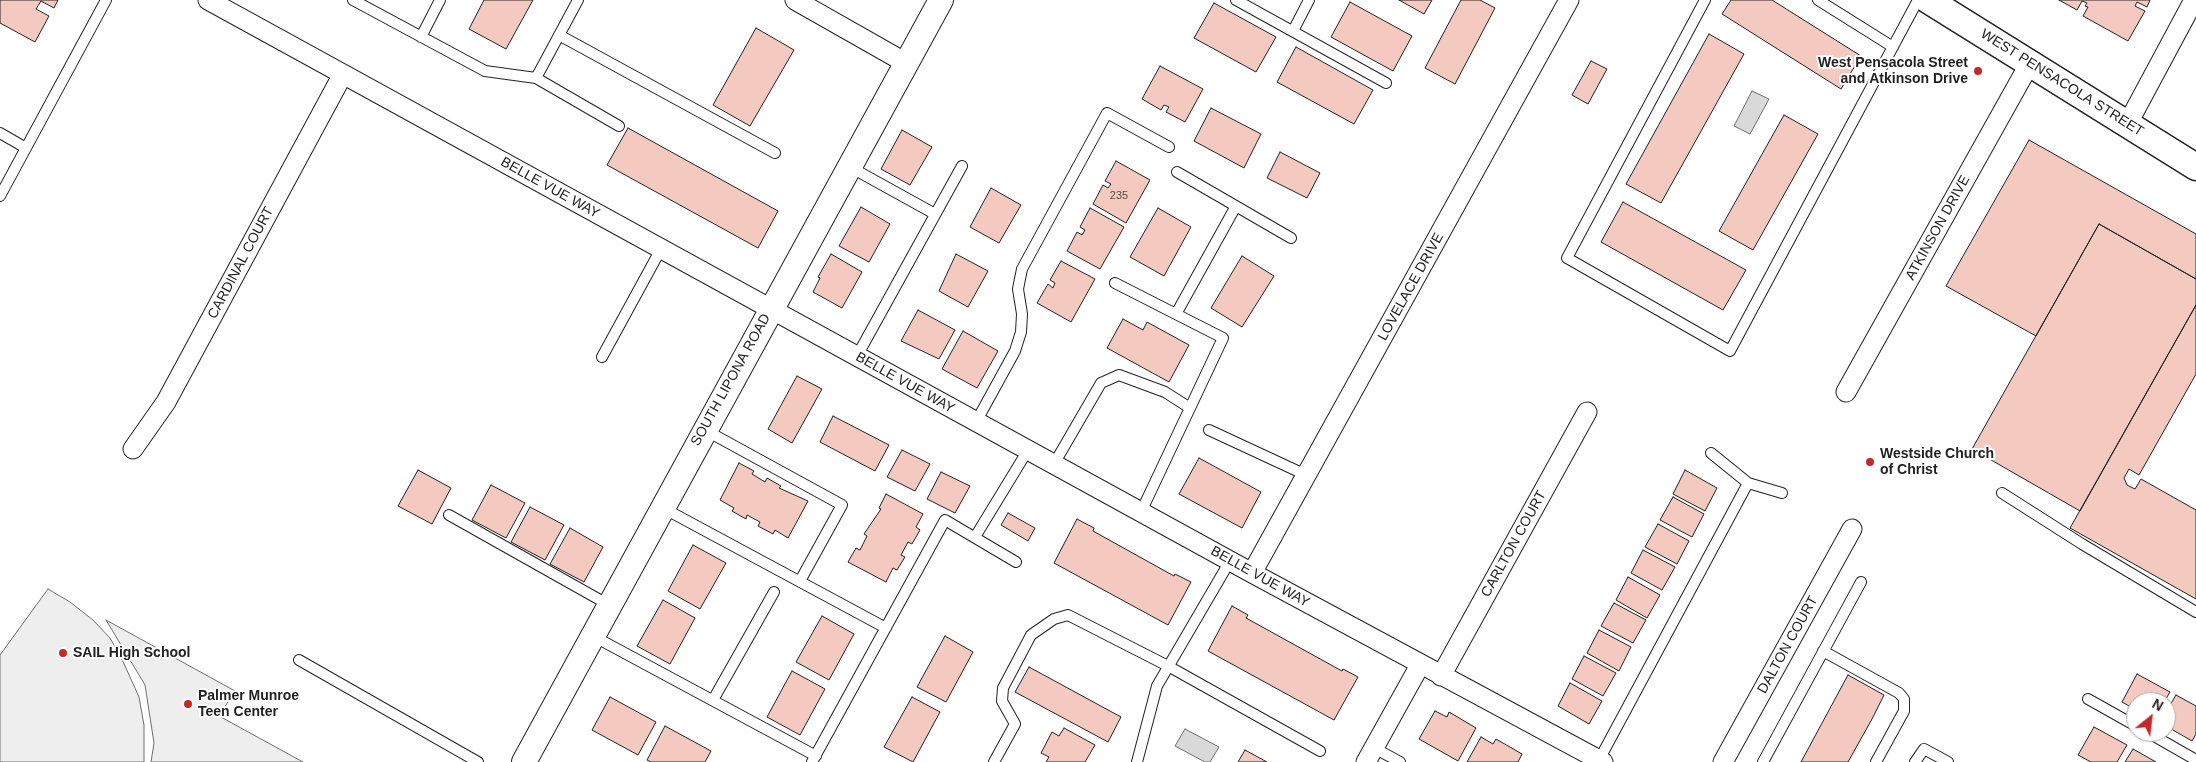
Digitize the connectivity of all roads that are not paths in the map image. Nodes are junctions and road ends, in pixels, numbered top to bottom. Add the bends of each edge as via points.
1 (106, 0) edge
2 (353, 0) edge
3 (440, 0) edge
4 (578, 0) edge
5 (796, 0) edge
6 (941, 0) edge
7 (1236, 0) edge
8 (1309, 0) edge
9 (1569, 0) edge
10 (1705, 0) edge
11 (1818, 0) edge
12 (1918, 0) edge
13 (1928, 0) edge
14 (2194, 0) edge
15 (212, 1) edge
16 (1293, 31) junction
17 (559, 35) junction
18 (421, 37) junction
19 (1893, 46) junction
20 (906, 63) junction
21 (2030, 63) junction
22 (343, 74) junction
23 (536, 78) junction
24 (1386, 83) dead end
25 (2128, 123) junction
26 (619, 126) dead end
27 (0, 133) edge
28 (1169, 147) dead end
29 (26, 148) junction
30 (775, 153) dead end
31 (849, 166) junction
32 (962, 166) dead end
33 (2196, 167) edge
34 (1177, 172) dead end
35 (0, 196) edge
36 (1236, 206) junction
37 (935, 214) junction
38 (1291, 238) dead end
39 (661, 249) junction
40 (1116, 283) dead end
41 (770, 309) junction
42 (1176, 314) junction
43 (857, 356) junction
44 (602, 357) dead end
45 (1846, 392) dead end
46 (1190, 408) junction
47 (1587, 412) dead end
48 (976, 422) junction
49 (704, 430) junction
50 (1209, 430) dead end
51 (133, 449) dead end
52 (1028, 450) junction
53 (1711, 453) dead end
54 (1054, 464) junction
55 (1306, 475) junction
56 (1748, 482) junction
57 (1782, 493) dead end
58 (2002, 494) dead end
59 (662, 507) junction
60 (1141, 512) junction
61 (449, 515) dead end
62 (1852, 528) dead end
63 (975, 537) junction
64 (1230, 561) junction
65 (1016, 562) dead end
66 (1252, 573) junction
67 (800, 581) junction
68 (1861, 582) dead end
69 (774, 592) dead end
70 (609, 605) junction
71 (2196, 612) edge
72 (886, 628) junction
73 (592, 635) junction
74 (1823, 651) junction
75 (299, 660) dead end
76 (1420, 664) junction
77 (1168, 666) junction
78 (1441, 676) junction
79 (2088, 699) dead end
80 (713, 700) junction
81 (2126, 720) edge
82 (2164, 742) edge
83 (1320, 751) dead end
84 (1370, 755) edge
85 (814, 759) edge
86 (2196, 760) edge
87 (1601, 761) edge
88 (478, 762) edge
89 (524, 762) edge
90 (994, 762) edge
91 (1137, 762) edge
92 (1400, 762) edge
93 (1723, 762) edge
94 (1763, 762) edge
95 (1876, 762) edge
96 (1915, 762) edge
97 (1948, 762) edge

1 - 29 lane
2 - 18 lane
3 - 18 lane
4 - 17 lane
5 - 20 street
6 - 20 street, SOUTH LIPONA ROAD
7 - 16 lane
8 - 16 lane
9 - 55 street, LOVELACE DRIVE
10 - 19 lane via 1567,258 1730,351
11 - 19 lane
12 - 19 lane
13 - 21 main road, WEST PENSACOLA STREET
14 - 25 street
15 - 22 street, BELLE VUE WAY
16 - 24 lane
17 - 23 lane
17 - 30 lane
18 - 23 lane via 485,71
20 - 31 street, SOUTH LIPONA ROAD
21 - 25 main road, WEST PENSACOLA STREET
21 - 45 street, ATKINSON DRIVE
22 - 39 street, BELLE VUE WAY
22 - 51 street, CARDINAL COURT via 166,402
23 - 26 lane
25 - 33 main road, WEST PENSACOLA STREET
27 - 29 lane
28 - 48 lane via 1107,113 1022,269 1018,289 1021,332 1015,351
29 - 35 lane
31 - 37 lane
31 - 41 street, SOUTH LIPONA ROAD
32 - 37 lane
34 - 36 lane
36 - 38 lane
36 - 42 lane
37 - 43 lane
39 - 41 street, BELLE VUE WAY
39 - 44 lane
40 - 42 lane
41 - 43 street, BELLE VUE WAY
41 - 49 street, SOUTH LIPONA ROAD
42 - 46 lane via 1223,338
43 - 48 street, BELLE VUE WAY
46 - 54 lane via 1165,392 1119,375 1101,383
46 - 60 lane
47 - 78 street, CARLTON COURT
48 - 52 street, BELLE VUE WAY
49 - 59 street, SOUTH LIPONA ROAD
49 - 67 lane via 842,505
50 - 55 lane
52 - 54 street, BELLE VUE WAY
52 - 63 lane
53 - 56 lane
54 - 60 street, BELLE VUE WAY
55 - 66 street, LOVELACE DRIVE
56 - 57 lane
56 - 87 lane
58 - 71 lane
59 - 67 lane
59 - 70 street, SOUTH LIPONA ROAD
60 - 64 street, BELLE VUE WAY
61 - 70 lane
62 - 93 street, DALTON COURT
63 - 65 lane
63 - 72 lane via 945,520
64 - 66 street, BELLE VUE WAY
64 - 77 lane
66 - 76 street, BELLE VUE WAY
67 - 72 lane
68 - 74 lane
69 - 80 lane
70 - 73 street, SOUTH LIPONA ROAD
72 - 85 lane
73 - 80 lane
73 - 89 street, SOUTH LIPONA ROAD
74 - 94 lane
74 - 95 lane via 1899,693 1904,699 1904,711
75 - 88 lane
76 - 78 street, BELLE VUE WAY
76 - 84 street
77 - 83 lane
77 - 90 lane via 1068,615 1054,619 1031,635 1003,688 1002,702 1015,724
77 - 91 lane via 1157,686
78 - 87 street, BELLE VUE WAY
79 - 81 lane
80 - 85 lane
82 - 86 lane
84 - 92 lane
96 - 97 lane via 1924,748

